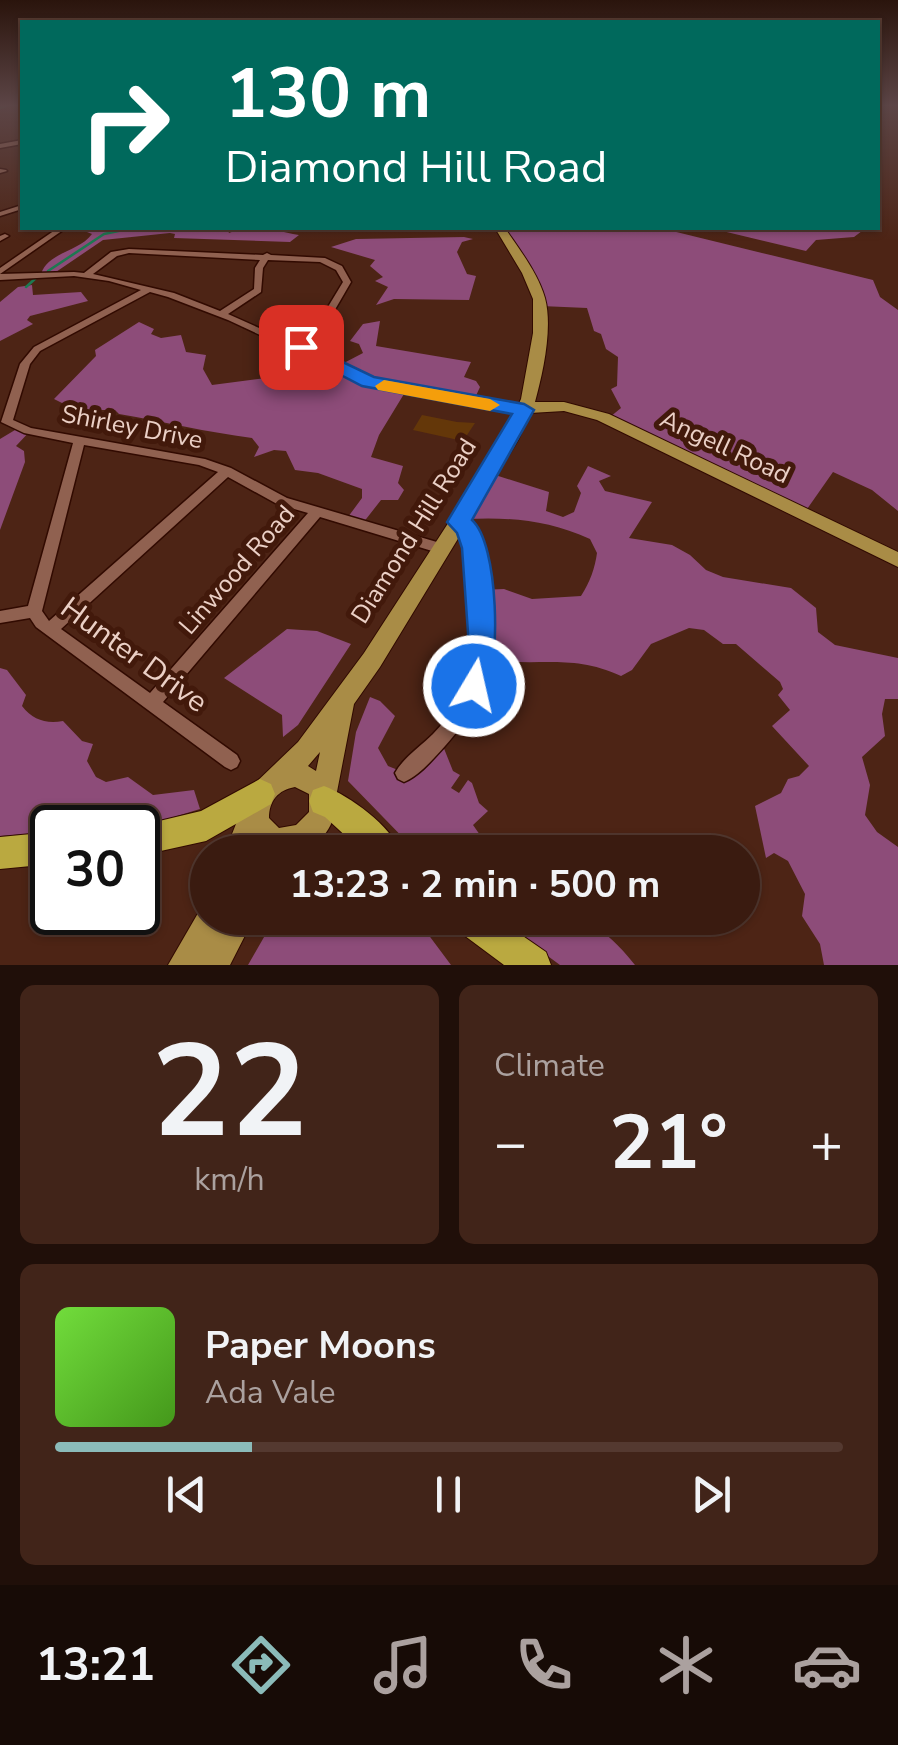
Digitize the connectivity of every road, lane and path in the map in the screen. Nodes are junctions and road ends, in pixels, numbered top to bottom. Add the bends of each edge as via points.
1 (59, 230) edge
2 (501, 230) edge
3 (267, 255) junction
4 (0, 274) edge
5 (87, 275) junction
6 (148, 290) junction
7 (221, 314) junction
8 (301, 347) junction
9 (532, 386) junction
10 (564, 406) junction
11 (524, 410) junction
12 (80, 440) junction
13 (227, 471) junction
14 (317, 512) junction
15 (459, 522) junction
16 (442, 550) junction
17 (898, 560) edge
18 (34, 612) junction
19 (0, 617) edge
20 (50, 629) junction
21 (346, 696) junction
22 (152, 703) junction
23 (231, 761) dead end
24 (404, 773) dead end
25 (262, 795) junction
26 (324, 799) junction
27 (160, 835) edge
28 (246, 835) edge
29 (265, 835) edge
30 (305, 835) edge
31 (367, 835) edge
32 (30, 850) edge
33 (0, 853) edge
34 (205, 935) edge
35 (222, 935) edge
36 (492, 935) edge
37 (194, 964) edge
38 (533, 965) edge

1 - 4 street
2 - 9 main road, Diamond Hill Road via 539,299
3 - 5 street via 129,251 110,256
3 - 7 street via 255,294
3 - 8 street via 322,260 346,277 315,337
4 - 5 street
5 - 6 street
6 - 7 street
6 - 12 street, Shirley Drive via 44,343 25,364 7,422
7 - 8 street
8 - 11 street via 369,382
9 - 10 main road
9 - 11 main road, Diamond Hill Road
10 - 11 main road, Angell Road
10 - 17 main road, Angell Road via 603,417
11 - 15 main road, Diamond Hill Road
12 - 13 street, Shirley Drive
12 - 18 street
13 - 14 street, Shirley Drive
13 - 20 street
14 - 16 street, Shirley Drive
14 - 22 street, Linwood Road
15 - 16 main road, Diamond Hill Road
15 - 24 street via 474,548 480,670 457,721
16 - 21 main road, Diamond Hill Road
18 - 19 street, Hunter Drive
18 - 20 street, Hunter Drive
20 - 22 street, Hunter Drive
21 - 25 main road, Diamond Hill Road via 307,750
21 - 26 main road, Diamond Hill Road
22 - 23 street, Hunter Drive
25 - 26 main road via 288,775 302,775
25 - 27 highway via 206,826
25 - 28 main road, Diamond Hill Road
25 - 29 main road via 256,825
26 - 30 main road via 320,818
26 - 31 highway
32 - 33 highway
34 - 37 main road
35 - 37 main road
36 - 38 highway

